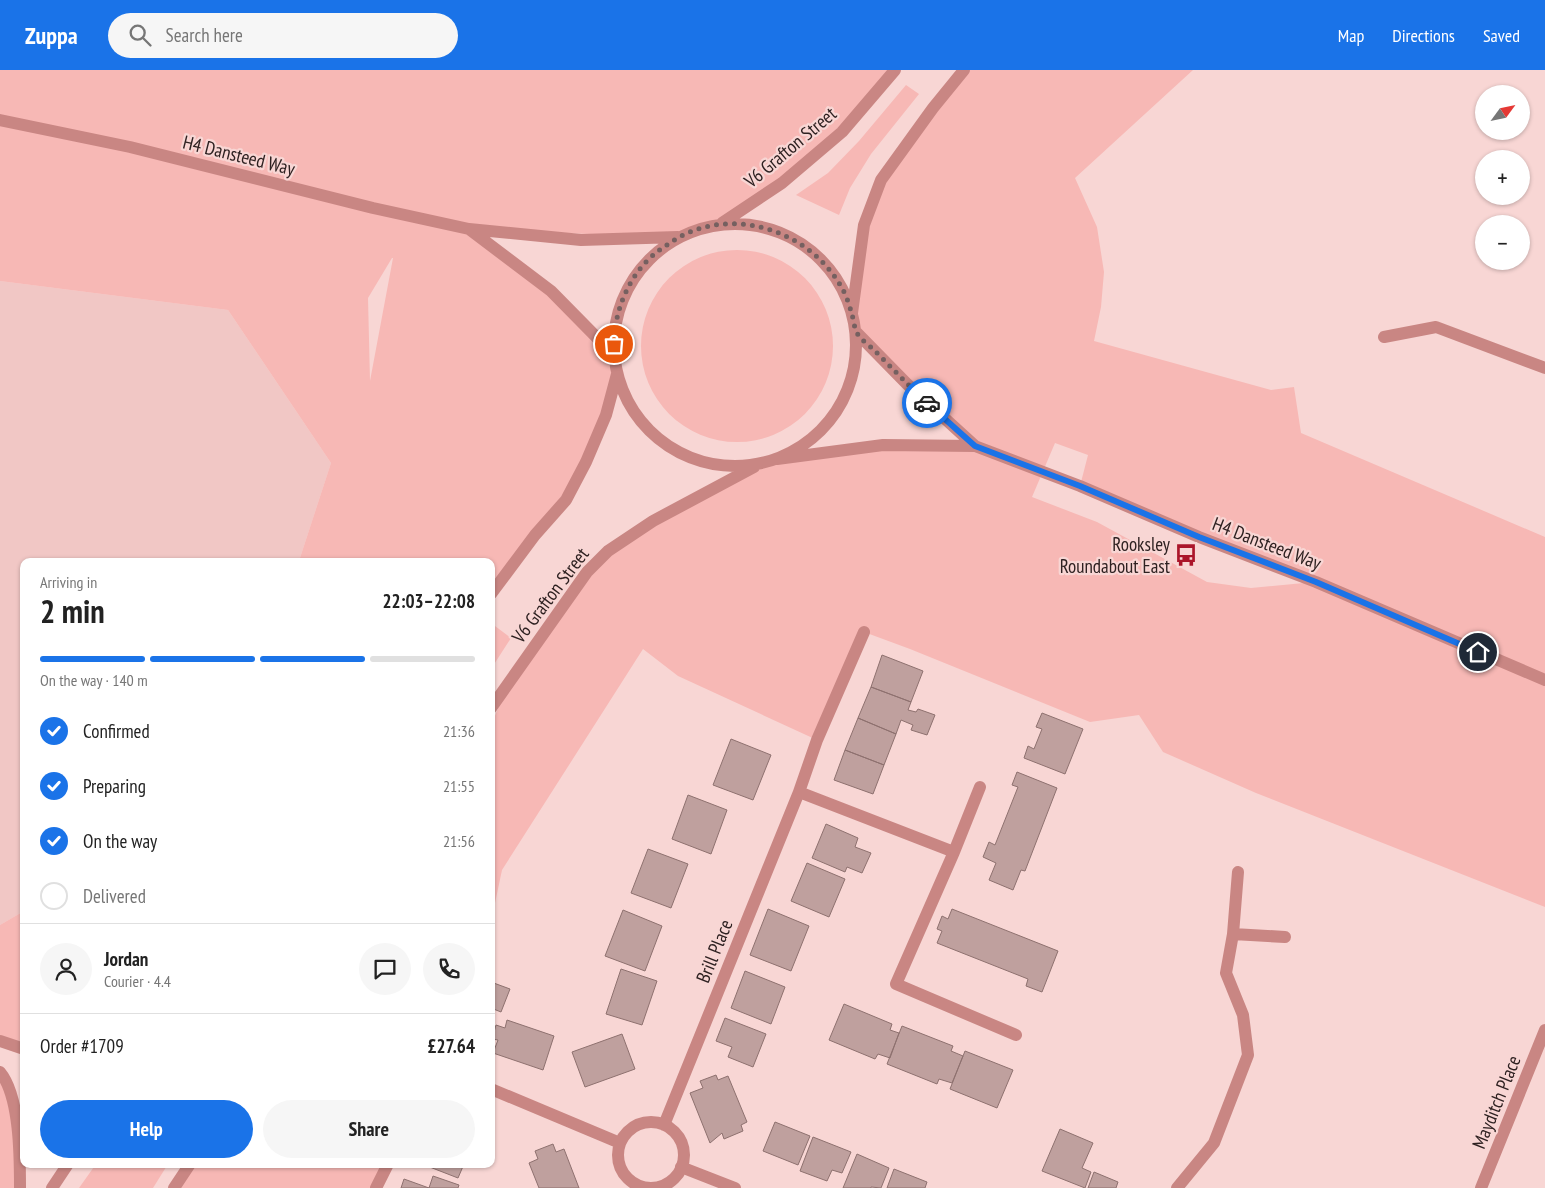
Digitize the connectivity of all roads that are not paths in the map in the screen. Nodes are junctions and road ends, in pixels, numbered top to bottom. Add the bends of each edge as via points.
1 (894, 70) edge
2 (964, 70) edge
3 (0, 120) edge
4 (722, 223) junction
5 (464, 228) junction
6 (678, 237) junction
7 (852, 314) junction
8 (857, 333) junction
9 (1384, 337) dead end
10 (614, 354) junction
11 (1545, 368) edge
12 (617, 374) junction
13 (975, 446) junction
14 (778, 460) junction
15 (760, 464) junction
16 (495, 589) edge
17 (864, 632) dead end
18 (1545, 680) edge
19 (495, 702) edge
20 (980, 788) dead end
21 (799, 792) junction
22 (954, 852) junction
23 (1238, 872) dead end
24 (1233, 934) junction
25 (1285, 937) dead end
26 (1545, 1030) edge
27 (1016, 1035) dead end
28 (0, 1041) edge
29 (20, 1048) edge
30 (0, 1072) edge
31 (495, 1092) edge
32 (664, 1125) junction
33 (620, 1143) junction
34 (681, 1167) junction
35 (65, 1168) edge
36 (187, 1168) edge
37 (386, 1168) edge
38 (638, 1187) edge
39 (20, 1188) edge
40 (52, 1188) edge
41 (174, 1188) edge
42 (376, 1188) edge
43 (735, 1188) edge
44 (1177, 1188) edge
45 (1481, 1188) edge

1 - 4 street, V6 Grafton Street via 842,132 782,183
2 - 7 street via 880,180 864,225
3 - 5 street, H4 Dansteed Way via 130,147
4 - 6 street
4 - 7 street via 751,224 800,242 826,266 843,290
5 - 6 street, H4 Dansteed Way via 581,240
5 - 10 street, H4 Dansteed Way via 550,292
6 - 10 street via 650,258 637,273 621,302 614,334
7 - 8 street
8 - 13 street, H4 Dansteed Way
8 - 14 street via 852,376 841,404 816,435
9 - 11 street via 1436,327
10 - 12 street
12 - 15 street via 627,400 648,430 670,447 704,462 733,466
12 - 16 street via 606,416 566,500
13 - 14 street, H4 Dansteed Way via 883,445
13 - 18 street, H4 Dansteed Way via 1316,582
14 - 15 street, H4 Dansteed Way
15 - 19 street, V6 Grafton Street via 653,521 608,551 587,572
17 - 21 street, Brill Place via 817,740
20 - 22 street
21 - 22 street
21 - 32 street, Brill Place
22 - 27 street via 896,984
23 - 24 street
24 - 25 street
24 - 44 street via 1226,973 1243,1015 1248,1055 1214,1143
26 - 45 street, Mayditch Place
28 - 29 street
30 - 39 street via 6,1080 17,1120
31 - 33 street
32 - 33 street via 643,1123 634,1127
32 - 34 street via 672,1130 682,1147
33 - 38 street via 621,1168
34 - 38 street via 668,1183 659,1187
34 - 43 street
35 - 40 street
36 - 41 street
37 - 42 street

